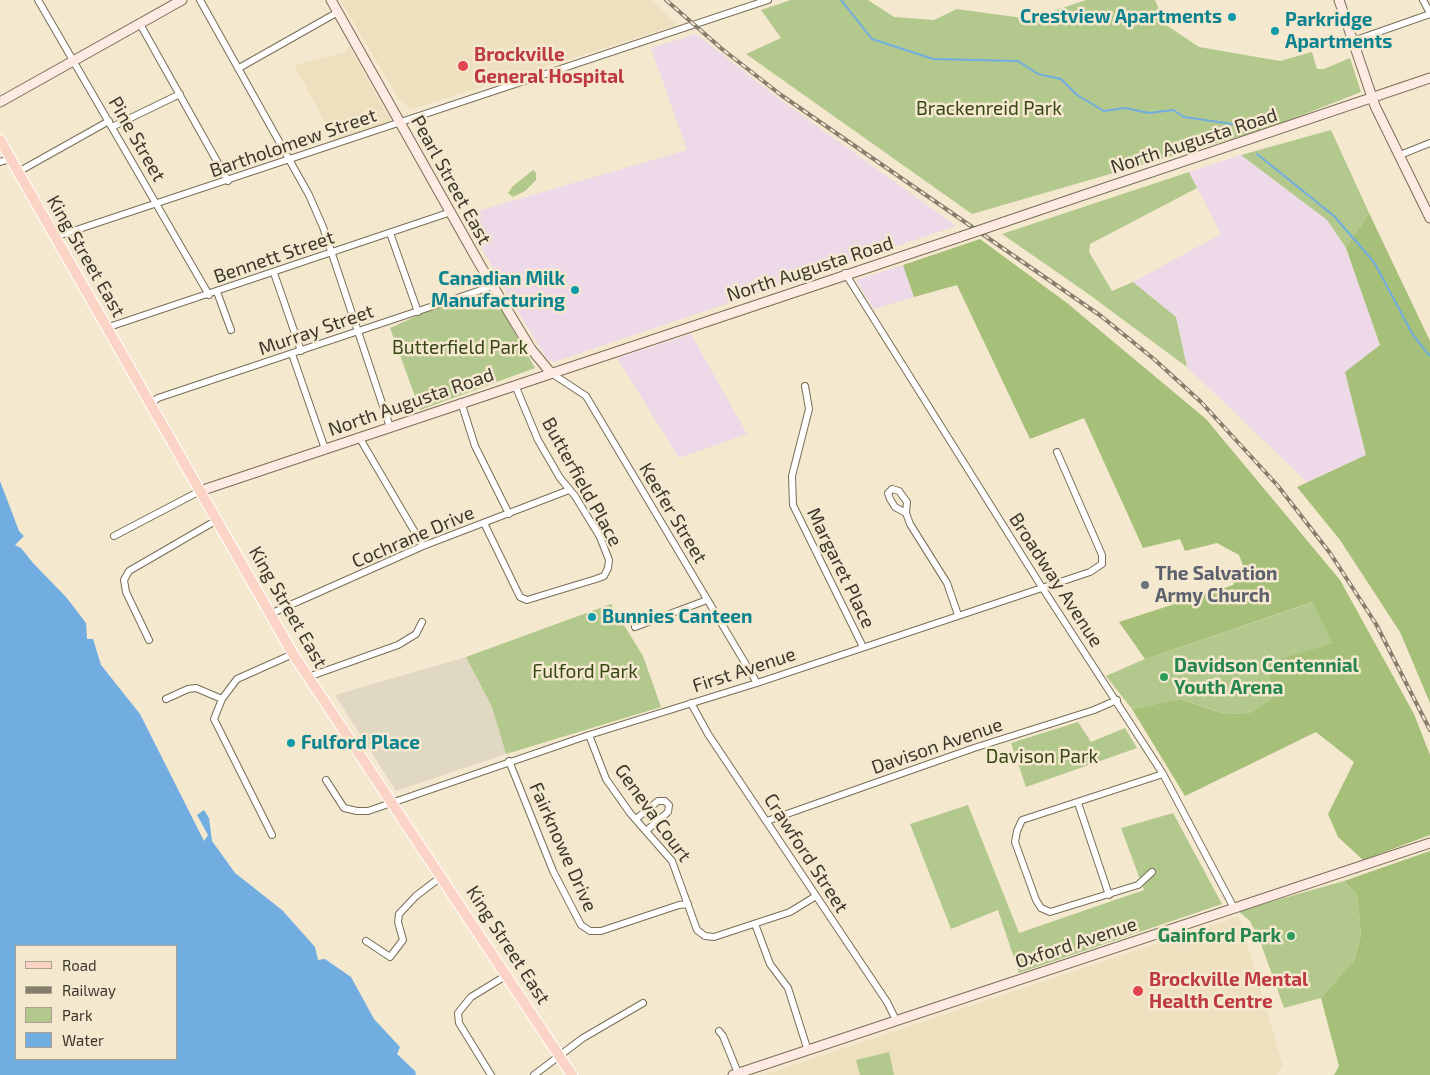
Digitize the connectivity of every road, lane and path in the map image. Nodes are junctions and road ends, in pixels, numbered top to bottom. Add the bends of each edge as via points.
1 (38, 0) edge
2 (182, 0) edge
3 (200, 0) edge
4 (331, 0) edge
5 (1339, 0) edge
6 (1424, 0) edge
7 (763, 1) edge
8 (338, 12) junction
9 (1430, 13) edge
10 (140, 24) junction
11 (1353, 41) junction
12 (74, 61) junction
13 (239, 68) junction
14 (1430, 78) edge
15 (180, 94) junction
16 (1372, 98) junction
17 (0, 102) edge
18 (400, 123) junction
19 (110, 124) junction
20 (0, 140) edge
21 (1430, 143) edge
22 (1400, 155) junction
23 (10, 159) junction
24 (290, 159) junction
25 (0, 162) edge
26 (18, 172) junction
27 (228, 181) junction
28 (158, 204) junction
29 (451, 212) junction
30 (1430, 218) edge
31 (390, 233) junction
32 (55, 237) junction
33 (332, 253) junction
34 (274, 273) junction
35 (845, 274) junction
36 (493, 286) junction
37 (218, 292) junction
38 (209, 295) junction
39 (418, 312) junction
40 (106, 328) junction
41 (231, 330) dead end
42 (357, 331) junction
43 (302, 351) junction
44 (292, 354) junction
45 (550, 372) junction
46 (516, 385) junction
47 (805, 386) dead end
48 (461, 402) junction
49 (150, 404) junction
50 (390, 427) junction
51 (359, 437) junction
52 (325, 449) junction
53 (1057, 452) dead end
54 (569, 490) junction
55 (200, 491) junction
56 (906, 513) dead end
57 (509, 514) junction
58 (217, 520) junction
59 (484, 523) junction
60 (114, 536) dead end
61 (423, 546) junction
62 (1042, 588) junction
63 (707, 600) junction
64 (270, 614) junction
65 (958, 615) junction
66 (422, 622) dead end
67 (634, 627) dead end
68 (149, 640) dead end
69 (863, 647) junction
70 (293, 654) junction
71 (308, 677) junction
72 (757, 683) junction
73 (166, 699) dead end
74 (222, 699) junction
75 (1117, 700) junction
76 (692, 703) junction
77 (589, 734) junction
78 (509, 761) junction
79 (1163, 774) junction
80 (326, 780) dead end
81 (393, 801) junction
82 (1078, 803) junction
83 (636, 819) junction
84 (767, 821) junction
85 (646, 831) junction
86 (272, 835) dead end
87 (1430, 843) edge
88 (1152, 872) dead end
89 (442, 876) junction
90 (1108, 895) junction
91 (816, 896) junction
92 (688, 904) junction
93 (1234, 908) junction
94 (756, 924) junction
95 (366, 941) dead end
96 (507, 975) junction
97 (643, 1003) dead end
98 (896, 1020) junction
99 (719, 1031) dead end
100 (808, 1051) junction
101 (560, 1057) junction
102 (736, 1074) edge
103 (491, 1075) edge
104 (534, 1075) edge
105 (572, 1075) edge

1 - 12 street, Pine Street
2 - 10 street
3 - 13 street
4 - 8 street, Pearl Street East
5 - 11 street
6 - 9 street
7 - 18 street, Bartholomew Street
8 - 13 street
8 - 18 street, Pearl Street East
9 - 11 street
10 - 12 street
10 - 15 street
11 - 16 street
12 - 17 street
12 - 19 street, Pine Street
13 - 24 street
14 - 16 street, North Augusta Road
15 - 19 street
15 - 27 street
16 - 22 street
16 - 35 street, North Augusta Road, bridge
18 - 24 street, Bartholomew Street
18 - 29 street, Pearl Street East
19 - 26 street
19 - 28 street, Pine Street
20 - 23 main road, King Street East
21 - 22 street
22 - 30 street
23 - 25 street
23 - 26 main road, King Street East
24 - 27 street, Bartholomew Street
24 - 33 street via 309,195
26 - 32 main road, King Street East
27 - 28 street, Bartholomew Street
28 - 32 street, Bartholomew Street
28 - 38 street, Pine Street
29 - 31 street, Bennett Street
29 - 36 street, Pearl Street East
31 - 33 street, Bennett Street
31 - 39 street
32 - 40 main road, King Street East
33 - 34 street, Bennett Street
33 - 42 street
34 - 37 street, Bennett Street
34 - 43 street
35 - 45 street, North Augusta Road
35 - 62 street, Broadway Avenue
36 - 39 street, Murray Street
36 - 45 street, Pearl Street East via 531,349
37 - 38 street, Bennett Street
37 - 41 street
38 - 40 street, Bennett Street
39 - 42 street, Murray Street
40 - 49 main road, King Street East
42 - 43 street, Murray Street
42 - 50 street
43 - 44 street, Murray Street
44 - 49 street, Murray Street via 158,398
44 - 52 street
45 - 46 street, North Augusta Road
45 - 63 street, Keefer Street via 586,396
46 - 48 street, North Augusta Road
46 - 54 street, Butterfield Place via 538,440
47 - 69 street, Margaret Place via 809,409 792,476 793,506
48 - 50 street, North Augusta Road
48 - 57 street via 476,446
49 - 55 main road, King Street East
50 - 51 street, North Augusta Road
51 - 52 street, North Augusta Road
51 - 61 street
52 - 55 street, North Augusta Road
53 - 62 street, First Avenue via 1102,555 1102,563 1090,572
54 - 57 street, Cochrane Drive
54 - 59 street, Butterfield Place via 600,537 609,560 604,576 536,599 520,597
55 - 58 main road, King Street East
55 - 60 street
56 - 65 street via 947,583
57 - 59 street, Cochrane Drive
58 - 64 main road, King Street East
58 - 68 street via 129,571 124,580 126,592
59 - 61 street, Cochrane Drive
61 - 64 street, Cochrane Drive
62 - 65 street, First Avenue
62 - 75 street, Broadway Avenue
63 - 67 street
63 - 72 street, Keefer Street
64 - 70 main road, King Street East
65 - 69 street, First Avenue
66 - 71 street via 416,634 398,645
69 - 72 street, First Avenue
70 - 71 main road, King Street East
70 - 74 street via 237,679
71 - 81 main road, King Street East
72 - 76 street, First Avenue
73 - 74 street via 196,688
74 - 86 street via 214,718
75 - 79 street, Broadway Avenue
75 - 84 street, Davison Avenue
76 - 77 street, First Avenue
76 - 84 street, Crawford Street via 708,734
77 - 78 street, First Avenue
77 - 83 street, Geneva Court via 606,779
78 - 81 street, First Avenue
78 - 92 street, Fairknowe Drive via 553,871 581,925 601,931
79 - 82 street
79 - 93 street, Broadway Avenue
80 - 81 street, First Avenue via 344,808 368,810
81 - 89 main road, King Street East
82 - 90 street
82 - 90 street via 1022,820 1016,842 1041,908 1050,912
83 - 85 street, Geneva Court
83 - 85 street via 658,801 665,800 669,805 668,812
84 - 91 street, Crawford Street
85 - 92 street, Geneva Court via 672,861
87 - 93 street, Oxford Avenue
88 - 90 street via 1138,885
89 - 95 street via 399,914 403,940 390,957
89 - 96 main road, King Street East
91 - 94 street, Geneva Court via 790,912
91 - 98 street, Crawford Street
92 - 94 street, Geneva Court via 697,930 705,936 714,937
93 - 98 street, Oxford Avenue
94 - 100 street via 770,964 788,988
96 - 101 main road, King Street East
96 - 103 street via 471,997 458,1013 459,1023
97 - 101 street via 583,1038
98 - 100 street, Oxford Avenue
99 - 102 street via 724,1036
100 - 102 street, Oxford Avenue
101 - 104 street
101 - 105 main road, King Street East

